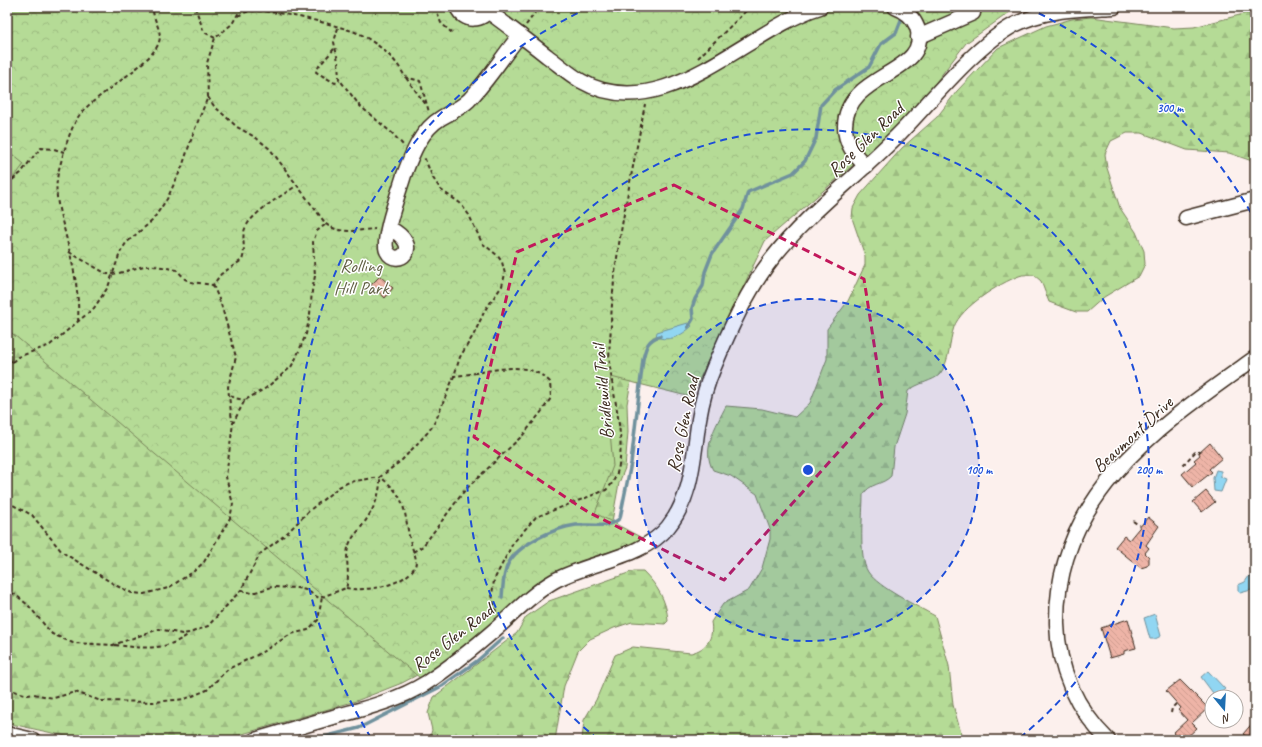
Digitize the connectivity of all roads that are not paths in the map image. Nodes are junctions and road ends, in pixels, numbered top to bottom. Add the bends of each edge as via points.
1 (457, 7) edge
2 (820, 7) edge
3 (1114, 7) edge
4 (490, 9) edge
5 (902, 11) edge
6 (973, 13) dead end
7 (520, 34) junction
8 (918, 37) junction
9 (866, 166) junction
10 (1255, 200) edge
11 (1186, 218) dead end
12 (389, 228) road end
13 (1255, 358) edge
14 (7, 734) edge
15 (33, 740) edge
16 (255, 740) edge
17 (1108, 740) edge

1 - 4 street via 460,14 472,19 484,16
2 - 7 street via 777,26 704,70 647,93 621,93 594,87 581,81
3 - 9 street, Rose Glen Road via 1052,12 1014,25 984,47
4 - 7 street
5 - 8 street via 918,30
6 - 8 street
7 - 12 street via 468,101 424,133 411,156
8 - 9 street via 915,52 910,59 862,90 848,111 845,121 847,140 855,156
9 - 16 street, Rose Glen Road via 796,230 768,264 754,287 730,331 712,374 699,418 688,488 678,513 659,537 646,545 585,567 553,582 535,594 442,672 406,694
10 - 11 street
13 - 17 street, Beaumont Drive via 1178,415 1129,458 1100,491 1077,528 1058,588 1059,650 1074,695 1089,719
14 - 15 street

